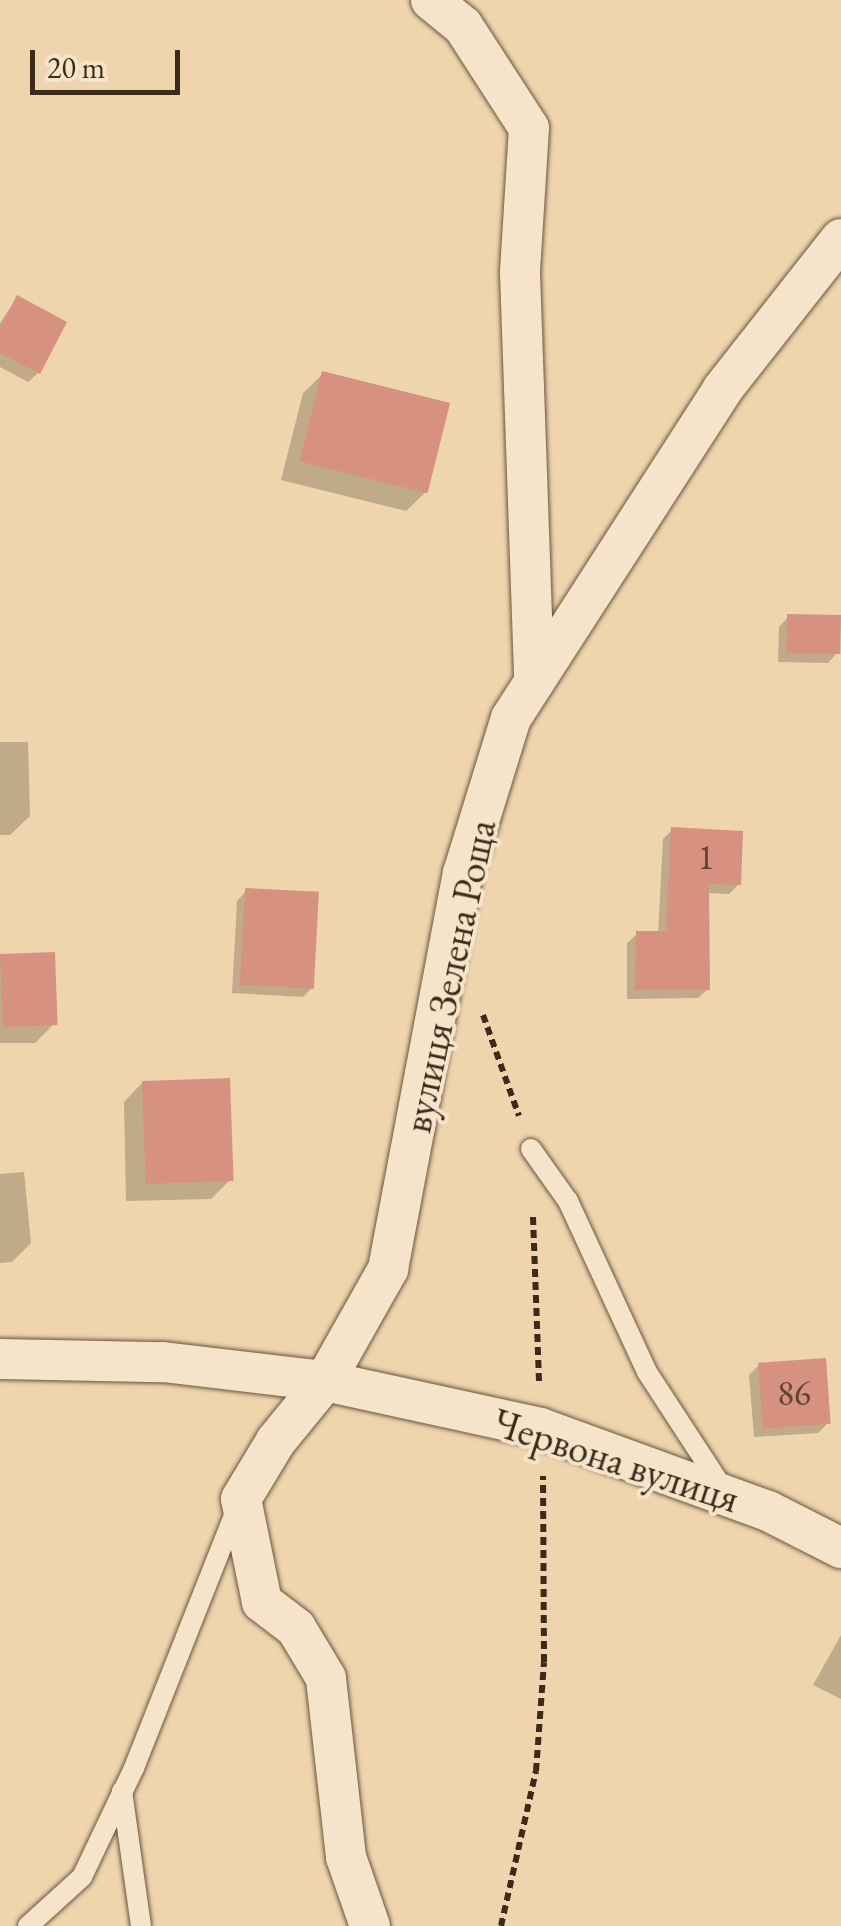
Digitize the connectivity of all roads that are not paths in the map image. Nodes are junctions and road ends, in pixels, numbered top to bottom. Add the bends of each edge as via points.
1 (431, 0) edge
2 (841, 239) edge
3 (534, 682) junction
4 (531, 1149) dead end
5 (0, 1360) edge
6 (325, 1381) junction
7 (727, 1496) junction
8 (240, 1499) junction
9 (841, 1548) edge
10 (122, 1792) junction
11 (28, 1926) edge
12 (141, 1926) edge
13 (370, 1926) edge

1 - 3 street via 463,26 529,128 520,273
2 - 3 street, вулиця Зелена Роща via 722,390
3 - 6 street, вулиця Зелена Роща via 511,718 463,874 388,1269
4 - 7 lane via 568,1201 647,1372
5 - 6 street, Червона вулиця via 163,1362
6 - 7 street, Червона вулиця via 540,1428
6 - 8 street, вулиця Зелена Роща
7 - 9 street, Червона вулиця
8 - 10 lane
8 - 13 street via 262,1602 296,1628 326,1678 346,1857
10 - 11 lane via 82,1877
10 - 12 lane

